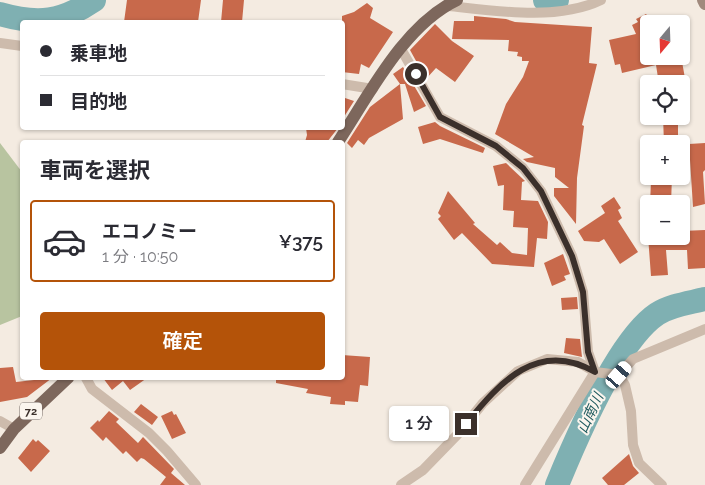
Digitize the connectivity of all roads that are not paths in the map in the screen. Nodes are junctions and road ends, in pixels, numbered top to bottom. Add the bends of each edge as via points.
1 (601, 0) edge
2 (703, 0) edge
3 (452, 1) edge
4 (705, 4) edge
5 (0, 43) edge
6 (20, 46) edge
7 (401, 49) junction
8 (345, 84) edge
9 (373, 89) junction
10 (339, 140) edge
11 (705, 329) edge
12 (595, 372) junction
13 (619, 375) junction
14 (66, 380) edge
15 (87, 380) edge
16 (0, 421) edge
17 (14, 429) junction
18 (0, 448) edge
19 (196, 485) edge
20 (401, 485) edge
21 (525, 485) edge
22 (662, 485) edge

1 - 3 street via 573,10 549,12 449,6
2 - 4 street
3 - 7 main road
5 - 6 street
7 - 9 main road
7 - 12 street via 440,117 496,146 523,168 541,191 572,256 583,292 588,352
8 - 9 street
9 - 10 main road
11 - 13 street via 633,359
12 - 13 street
12 - 20 street via 578,362 547,359 518,371 483,403 424,470
12 - 21 street
13 - 22 street via 631,411 633,445 640,463
14 - 17 main road, 72
15 - 19 street via 92,389 167,451
16 - 17 street
17 - 18 main road, 72

